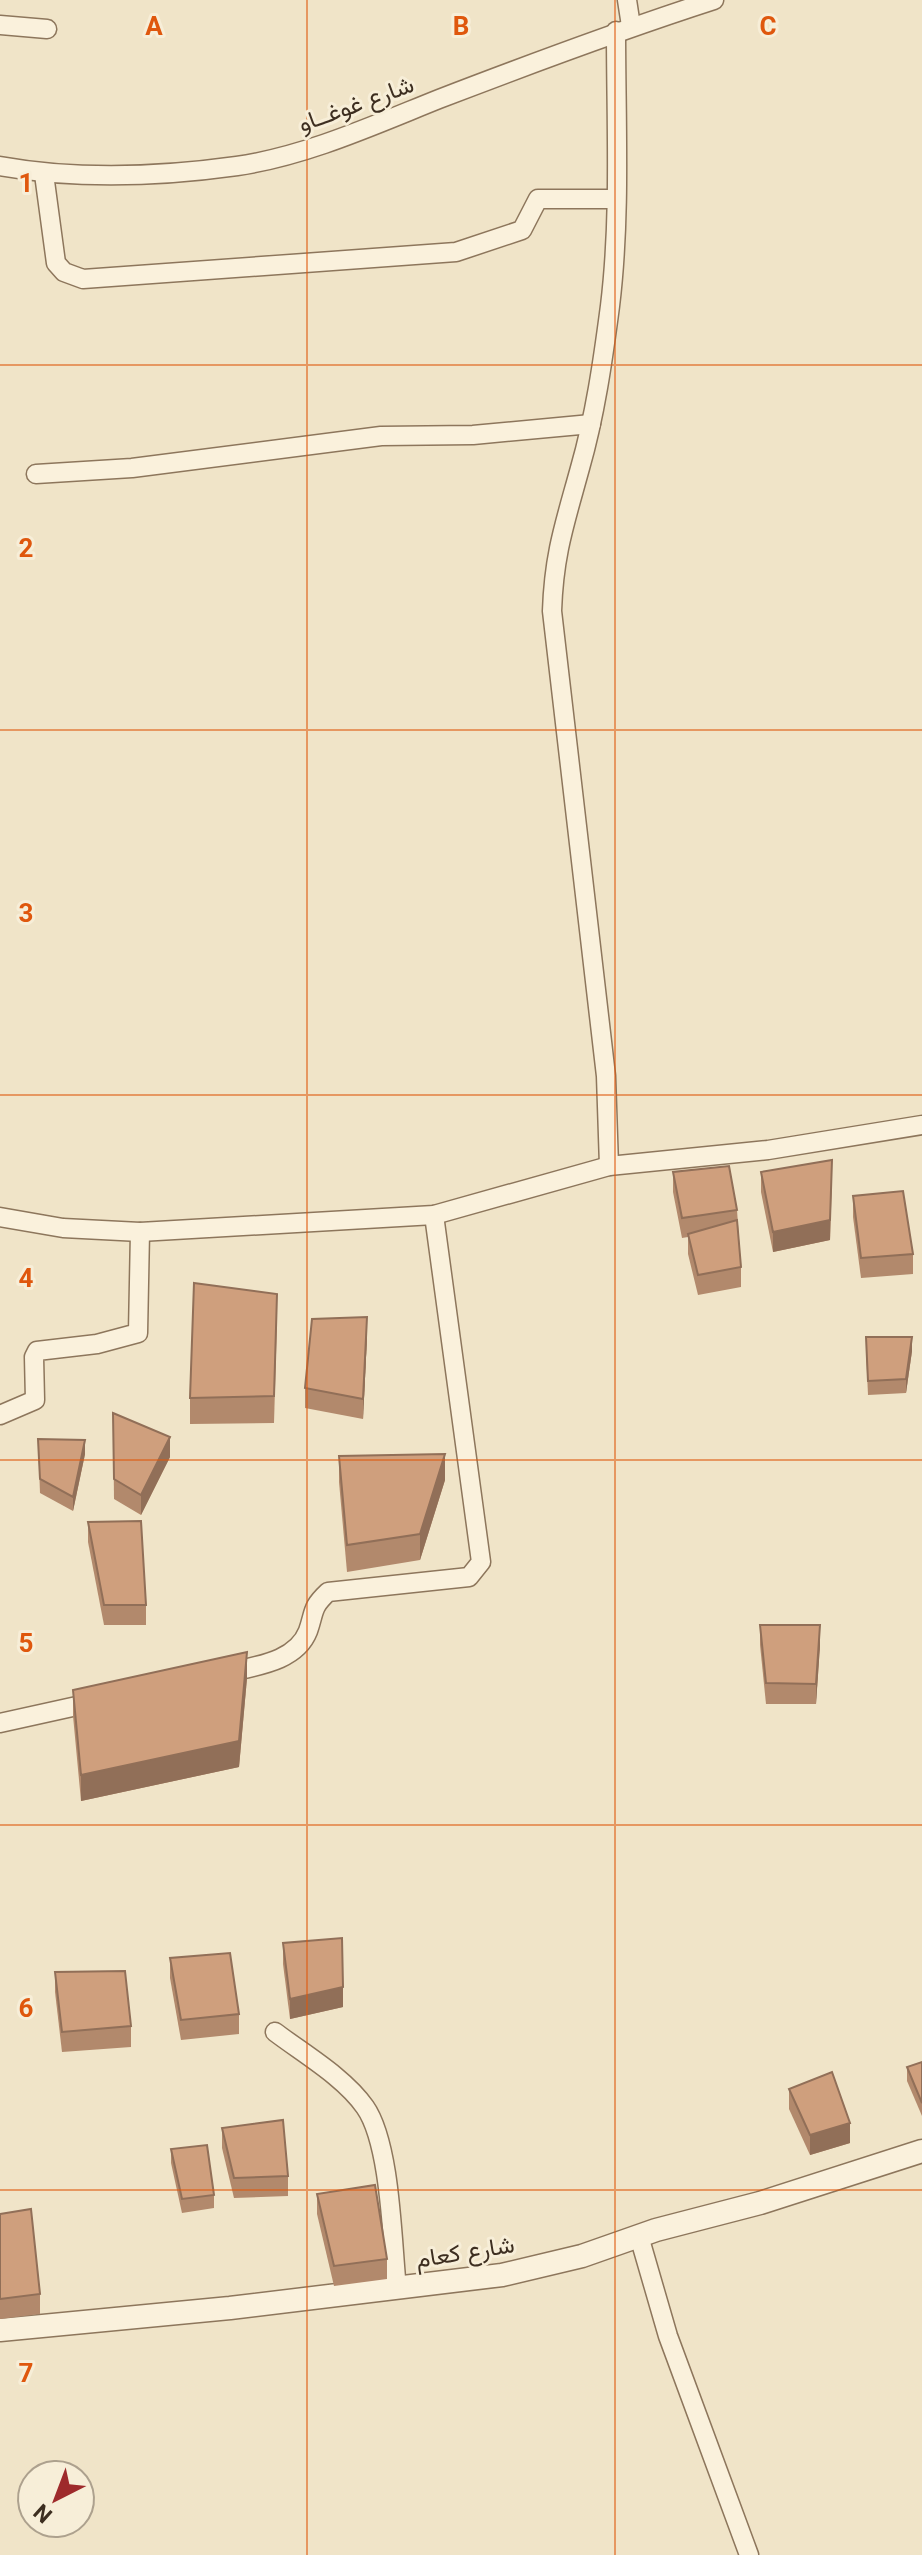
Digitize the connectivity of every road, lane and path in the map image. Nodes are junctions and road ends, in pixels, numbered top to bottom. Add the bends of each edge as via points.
1 (627, 0) edge
2 (714, 0) edge
3 (0, 25) edge
4 (47, 29) dead end
5 (623, 29) junction
6 (0, 166) edge
7 (44, 174) junction
8 (615, 199) junction
9 (591, 424) junction
10 (36, 474) dead end
11 (922, 1125) edge
12 (609, 1166) junction
13 (434, 1215) junction
14 (0, 1217) edge
15 (140, 1232) junction
16 (0, 1415) edge
17 (201, 1678) edge
18 (108, 1699) edge
19 (0, 1723) edge
20 (275, 2032) dead end
21 (922, 2151) edge
22 (639, 2236) junction
23 (397, 2289) junction
24 (0, 2330) edge
25 (749, 2555) edge

1 - 5 street
2 - 5 street, شارع غوغــاو
3 - 4 street
5 - 7 street, شارع غوغــاو via 337,138 238,166 116,177
5 - 8 street
6 - 7 street, شارع غوغــاو
7 - 8 street via 56,263 83,279 456,252 522,230 538,199
8 - 9 street via 610,304
9 - 10 street via 473,435 381,436 132,468
9 - 12 street via 562,523 552,611 606,1076
11 - 12 street via 768,1150
12 - 13 street
13 - 15 street
13 - 17 street via 481,1562 469,1577 328,1592 313,1605 308,1633 293,1653
14 - 15 street via 63,1228
15 - 16 street via 138,1333 37,1351 35,1400
18 - 19 street
20 - 23 street via 365,2107 380,2140
21 - 22 street, شارع كعام
22 - 23 street, شارع كعام via 502,2275
22 - 25 street via 668,2336
23 - 24 street, شارع كعام

